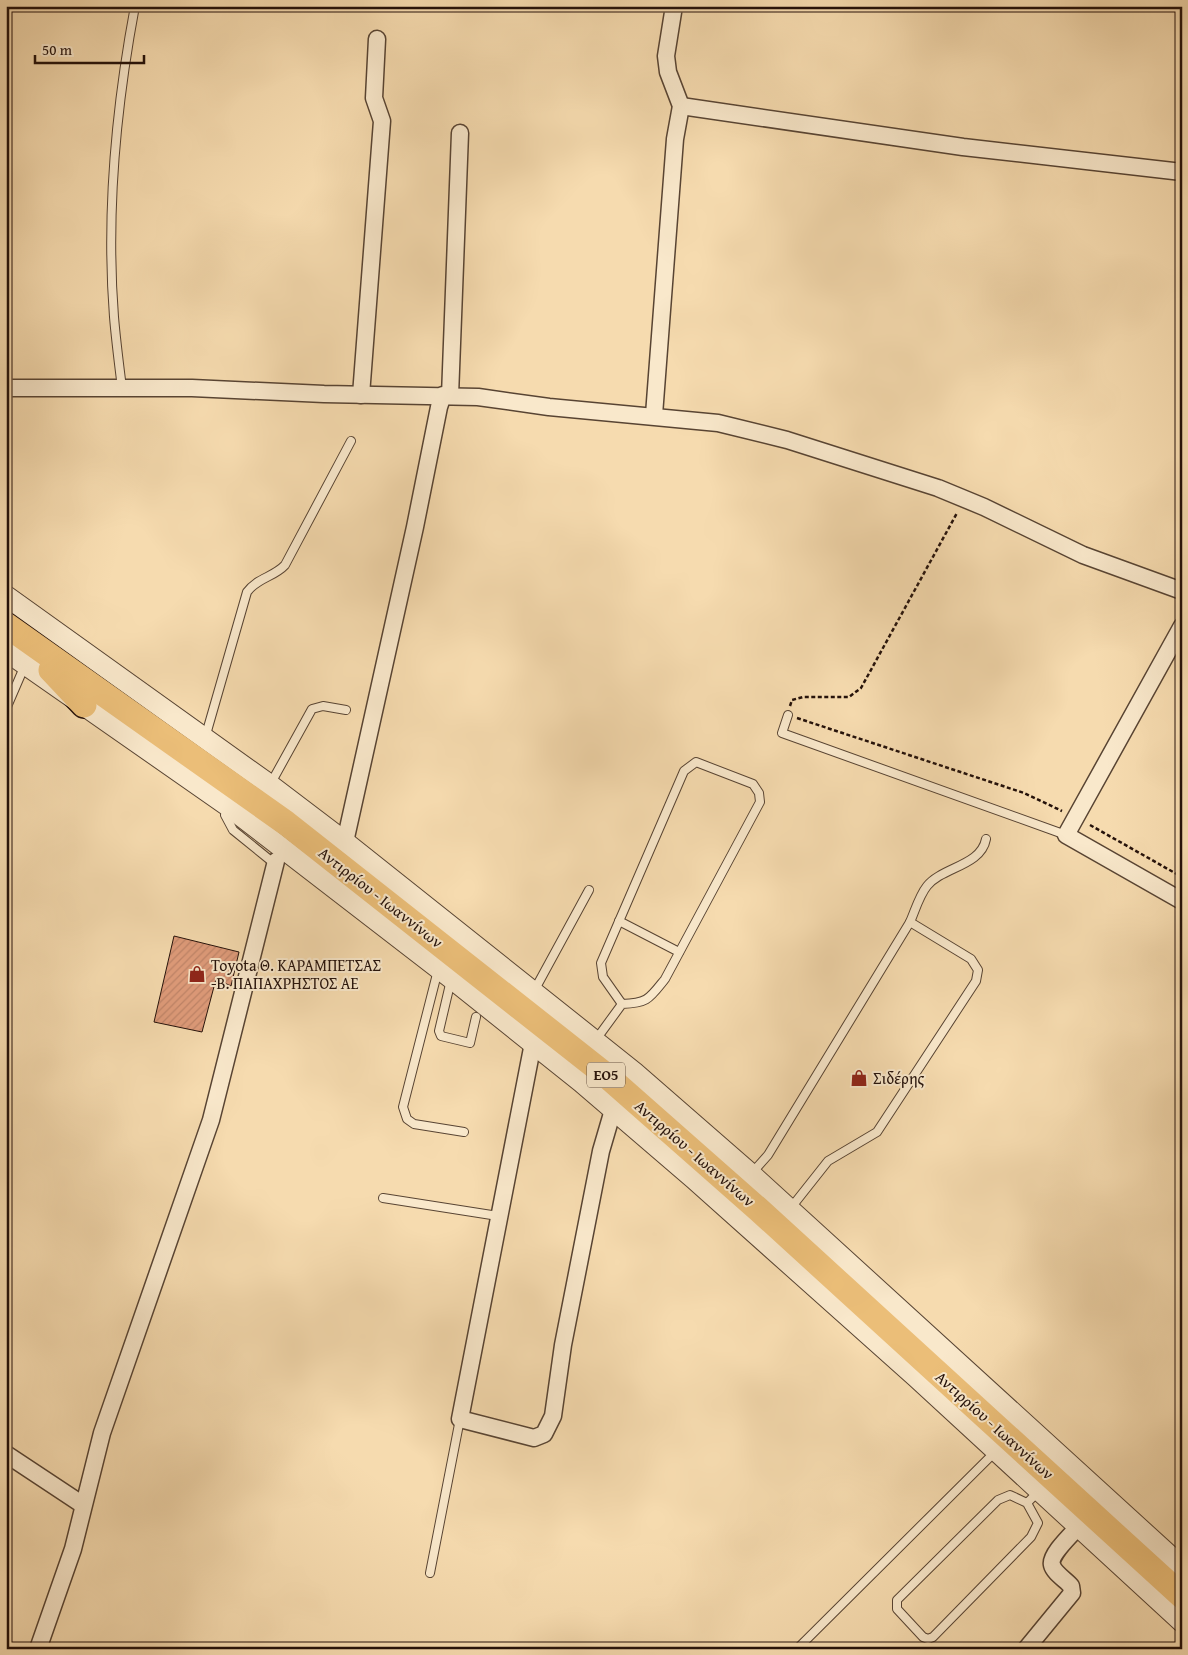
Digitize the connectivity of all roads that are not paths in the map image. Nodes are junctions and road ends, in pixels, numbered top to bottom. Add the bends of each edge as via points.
1 (135, 6) edge
2 (674, 6) edge
3 (377, 38) dead end
4 (681, 106) junction
5 (460, 133) dead end
6 (1182, 172) edge
7 (6, 388) edge
8 (122, 388) junction
9 (361, 395) junction
10 (447, 395) junction
11 (654, 415) junction
12 (351, 441) dead end
13 (1182, 591) edge
14 (6, 596) edge
15 (1182, 626) edge
16 (8, 635) edge
17 (25, 665) junction
18 (84, 705) junction
19 (6, 708) edge
20 (346, 710) dead end
21 (788, 715) road end
22 (205, 738) junction
23 (270, 785) junction
24 (1066, 835) junction
25 (986, 839) dead end
26 (345, 842) junction
27 (282, 856) junction
28 (589, 890) dead end
29 (1182, 901) edge
30 (619, 921) junction
31 (910, 922) junction
32 (679, 952) junction
33 (445, 973) junction
34 (534, 991) junction
35 (622, 1004) junction
36 (476, 1017) dead end
37 (595, 1041) junction
38 (533, 1043) junction
39 (613, 1110) junction
40 (464, 1132) dead end
41 (751, 1174) junction
42 (383, 1198) dead end
43 (790, 1209) junction
44 (498, 1216) junction
45 (460, 1419) junction
46 (996, 1451) junction
47 (6, 1454) edge
48 (1033, 1497) junction
49 (83, 1505) junction
50 (1079, 1526) junction
51 (1170, 1570) edge
52 (430, 1573) dead end
53 (1182, 1585) edge
54 (1182, 1596) edge
55 (1182, 1608) edge
56 (1182, 1622) edge
57 (38, 1649) edge
58 (797, 1649) edge
59 (1026, 1649) edge

1 - 8 lane via 119,112 113,209 114,316
2 - 4 street via 666,65
3 - 9 street via 374,98 382,121
4 - 6 street via 963,147
4 - 11 street via 675,139
5 - 10 street
7 - 8 street
8 - 9 street
9 - 10 street
10 - 11 street
10 - 26 street via 439,407
11 - 13 street via 718,422 857,460 965,498 1083,554
12 - 22 lane via 285,565 253,584 247,592
14 - 22 street
15 - 24 street
16 - 17 street
16 - 18 main road
16 - 51 main road, Αντιρρίου - Ιωαννίνων / ΕΟ5 via 286,823 607,1076
17 - 18 street
17 - 19 lane
18 - 27 street via 228,806
20 - 23 lane via 323,706 312,709
21 - 24 lane via 782,733
22 - 23 street
23 - 26 street
24 - 29 street
25 - 31 lane via 978,854 927,886
26 - 34 street
27 - 33 street
27 - 49 street via 211,1120 102,1433
28 - 34 lane
30 - 32 lane
30 - 32 lane via 684,771 696,762 753,784 760,802
30 - 35 lane via 601,970
31 - 41 lane via 768,1155
31 - 43 lane via 971,959 978,970 976,981 877,1132 828,1161
32 - 35 lane via 650,999
33 - 36 lane via 441,1036 470,1043
33 - 38 street
33 - 40 lane via 403,1107 407,1119 414,1124
34 - 37 street
35 - 37 lane
37 - 41 street
38 - 39 street
38 - 44 street
39 - 45 street via 602,1151 549,1427 544,1434 534,1438
39 - 46 street via 792,1266
41 - 43 street
42 - 44 lane
43 - 51 street
44 - 45 street
45 - 52 lane
46 - 48 street
46 - 58 lane
47 - 49 street
48 - 48 lane via 1038,1522 1030,1537 933,1637 923,1637 897,1609 897,1600 998,1500 1010,1495
48 - 50 street
49 - 57 street via 73,1549
50 - 56 street
50 - 59 street via 1052,1561 1055,1570 1071,1586 1072,1593
51 - 53 main road
51 - 54 main road, Αντιρρίου - Ιωαννίνων / ΕΟ5
51 - 55 main road

